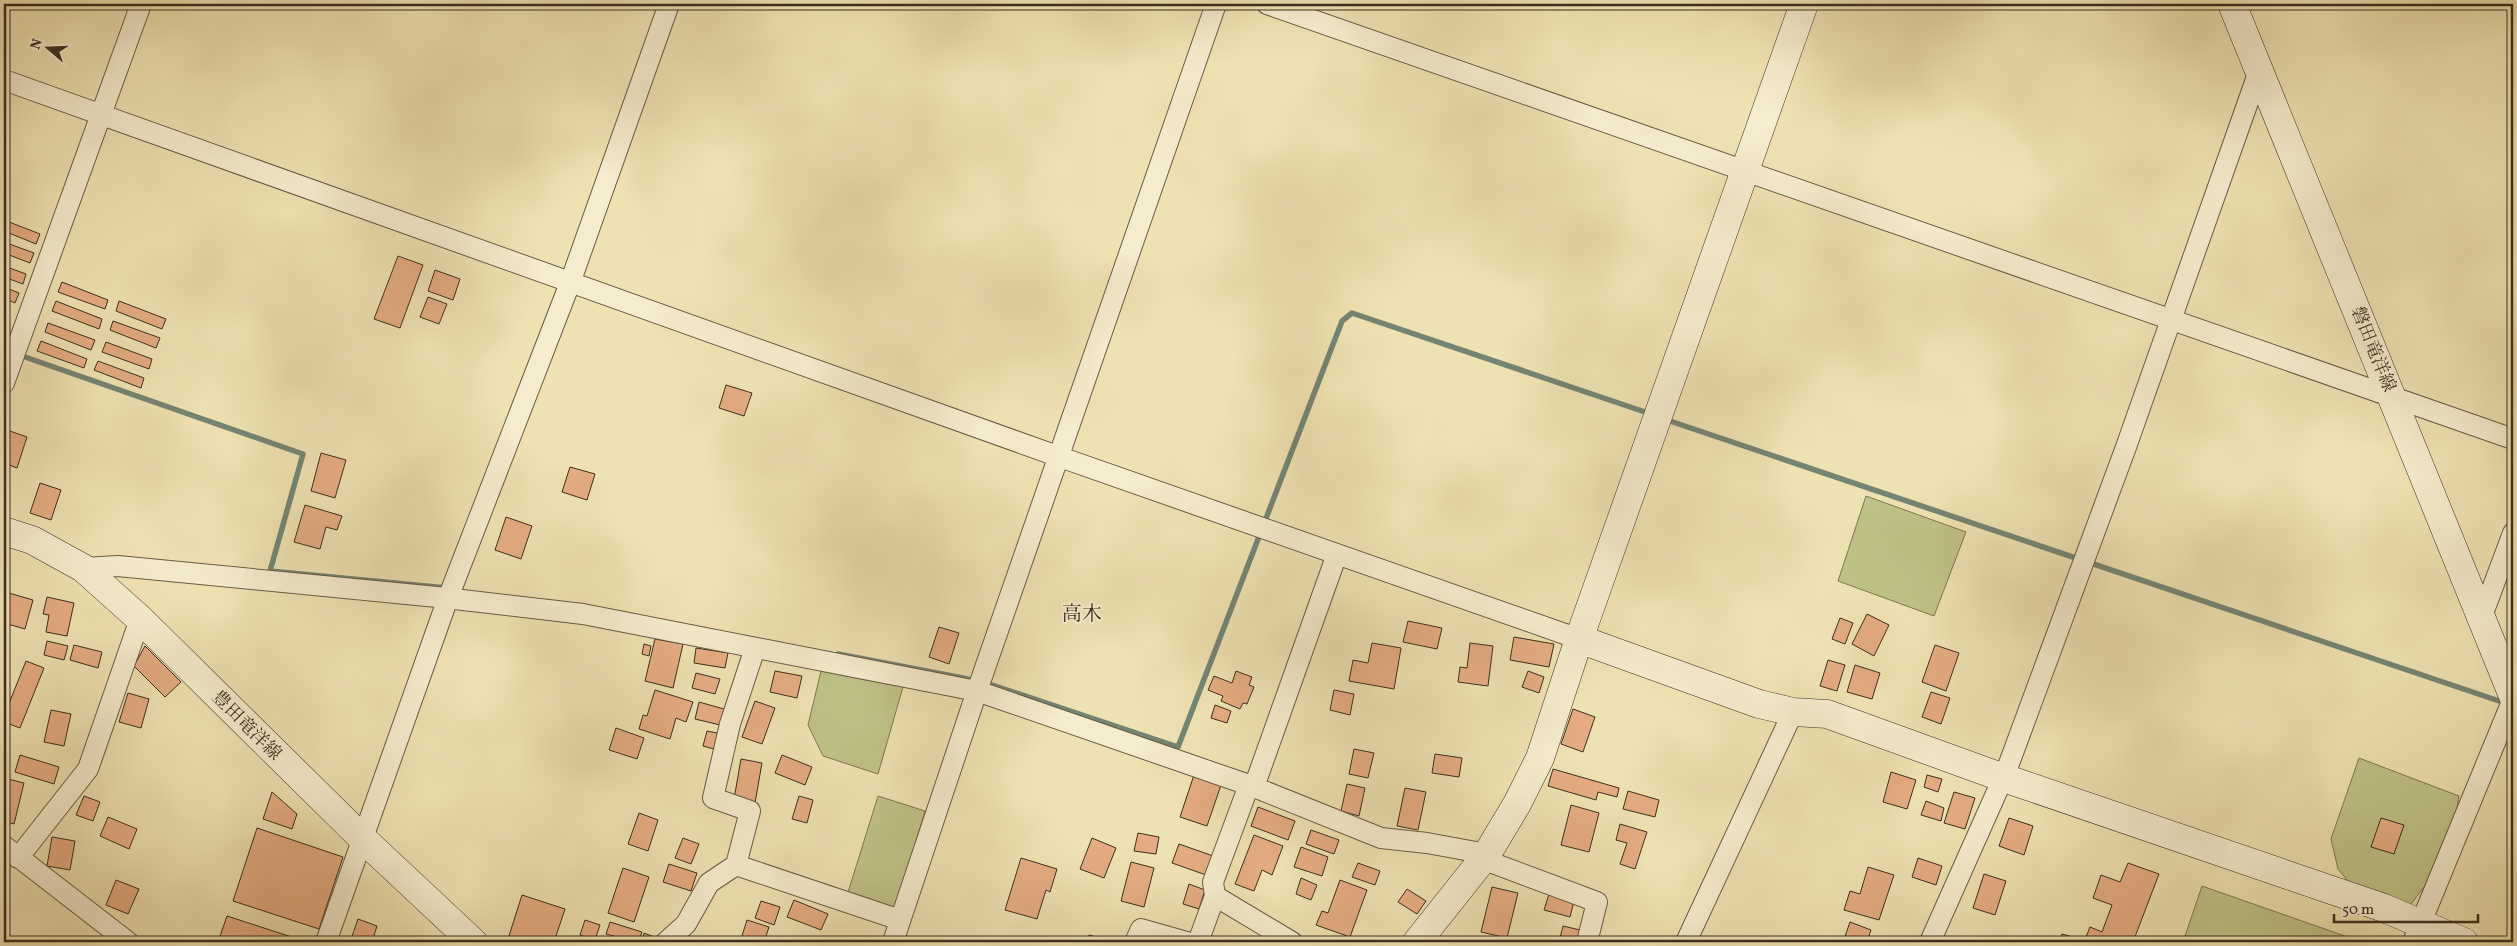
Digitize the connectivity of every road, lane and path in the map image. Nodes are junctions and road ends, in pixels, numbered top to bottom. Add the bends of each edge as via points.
1 (141, 4) edge
2 (669, 4) edge
3 (1216, 4) edge
4 (1267, 4) edge
5 (1804, 4) edge
6 (2232, 4) edge
7 (2259, 71) junction
8 (4, 80) edge
9 (101, 115) junction
10 (1745, 171) junction
11 (570, 283) junction
12 (2171, 320) junction
13 (4, 383) edge
14 (2393, 396) junction
15 (2513, 440) edge
16 (1060, 457) junction
17 (4, 531) edge
18 (2513, 533) edge
19 (1337, 554) junction
20 (82, 568) junction
21 (448, 598) junction
22 (2482, 616) junction
23 (140, 620) junction
24 (1579, 639) junction
25 (755, 648) junction
26 (977, 691) junction
27 (2513, 698) edge
28 (1793, 712) junction
29 (2004, 778) junction
30 (1252, 786) junction
31 (364, 840) junction
32 (11, 852) edge
33 (1485, 856) junction
34 (736, 865) junction
35 (1215, 896) junction
36 (900, 920) junction
37 (2417, 933) edge
38 (128, 942) edge
39 (326, 942) edge
40 (473, 942) edge
41 (666, 942) edge
42 (893, 942) edge
43 (1135, 942) edge
44 (1187, 942) edge
45 (1198, 942) edge
46 (1292, 942) edge
47 (1417, 942) edge
48 (1587, 942) edge
49 (1686, 942) edge
50 (1930, 942) edge
51 (2464, 942) edge

1 - 9 street
2 - 11 street
3 - 16 street
4 - 10 street
5 - 10 street
6 - 7 street, 磐田竜洋線
7 - 12 street
7 - 14 street, 磐田竜洋線
8 - 9 street
9 - 11 street
9 - 13 street
10 - 12 street
10 - 24 street
11 - 16 street
11 - 21 street
12 - 14 street
12 - 29 street
14 - 15 street
14 - 22 street, 磐田竜洋線
16 - 19 street
16 - 26 street
17 - 20 street, 豊田竜洋線 via 32,540
18 - 22 street
19 - 24 street
19 - 30 street
20 - 21 street via 118,566
20 - 23 street, 豊田竜洋線
21 - 25 street via 583,614
21 - 31 street
22 - 27 street, 磐田竜洋線
23 - 31 street, 豊田竜洋線
23 - 32 street via 88,769
24 - 28 street via 1760,704
24 - 33 street via 1540,758
25 - 26 street
25 - 34 street via 730,724 713,798 750,811
26 - 30 street
26 - 36 street
27 - 37 street
28 - 29 street via 1827,714
28 - 49 street
29 - 37 street via 2384,908
29 - 50 street
30 - 33 street via 1380,838 1427,842
30 - 35 street via 1213,882
31 - 39 street
31 - 40 street, 豊田竜洋線
32 - 38 street
33 - 47 street
33 - 48 street via 1597,902
34 - 36 street
34 - 41 street via 709,883 686,924
35 - 45 street
35 - 46 street
36 - 42 street
37 - 51 street
43 - 44 street via 1141,929

